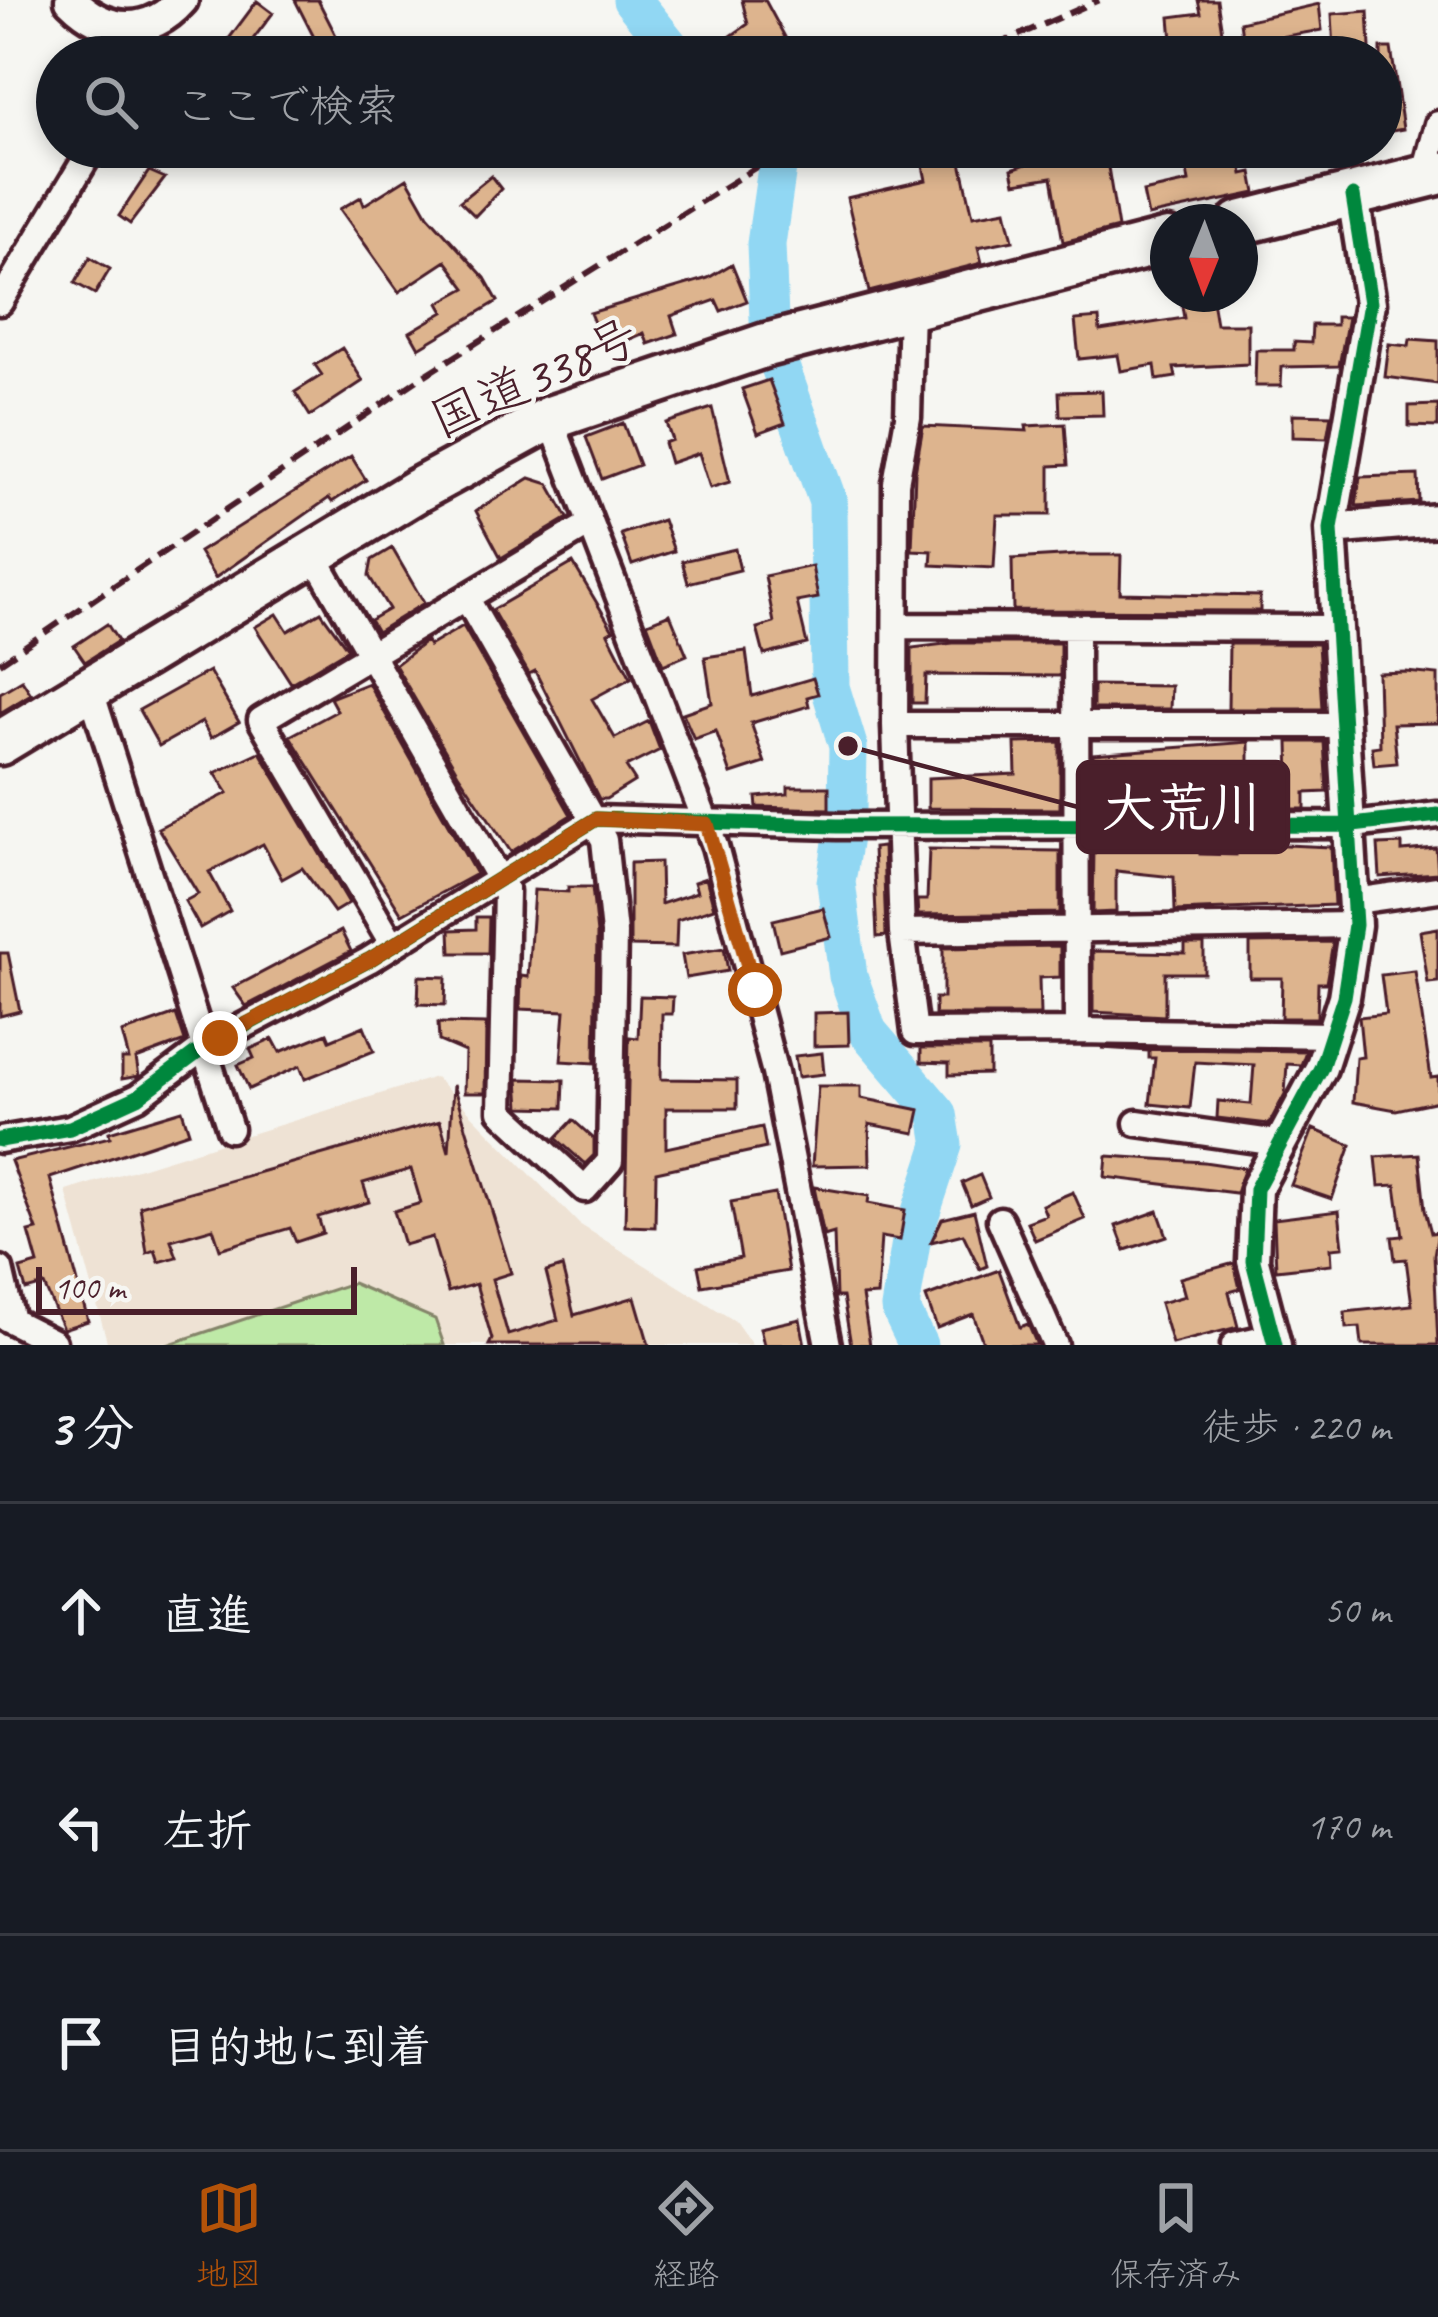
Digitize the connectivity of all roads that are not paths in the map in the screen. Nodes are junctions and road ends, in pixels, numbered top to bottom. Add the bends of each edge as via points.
1 (71, 0) edge
2 (182, 0) edge
3 (122, 36) edge
4 (141, 36) edge
5 (1438, 124) edge
6 (80, 168) edge
7 (1431, 174) edge
8 (1353, 196) junction
9 (1258, 220) edge
10 (1150, 246) edge
11 (0, 302) edge
12 (910, 307) junction
13 (550, 418) junction
14 (1438, 520) edge
15 (588, 525) junction
16 (1331, 529) junction
17 (313, 554) junction
18 (467, 599) junction
19 (896, 626) junction
20 (1076, 627) junction
21 (1337, 628) junction
22 (370, 659) junction
23 (90, 688) junction
24 (895, 724) junction
25 (1075, 724) junction
26 (1345, 725) junction
27 (0, 743) edge
28 (1438, 815) edge
29 (596, 819) junction
30 (707, 824) junction
31 (1353, 825) junction
32 (896, 826) junction
33 (1076, 826) junction
34 (499, 879) junction
35 (1438, 889) edge
36 (1355, 913) junction
37 (1077, 927) junction
38 (902, 932) junction
39 (393, 945) junction
40 (1077, 1031) junction
41 (1332, 1035) junction
42 (206, 1046) junction
43 (1137, 1123) dead end
44 (230, 1129) dead end
45 (0, 1140) edge
46 (1278, 1143) junction
47 (1000, 1220) dead end
48 (0, 1269) edge
49 (6, 1318) edge
50 (1274, 1341) edge
51 (53, 1342) edge
52 (828, 1345) edge
53 (1055, 1345) edge
54 (1234, 1345) edge

1 - 3 street
2 - 4 street
5 - 7 street
6 - 11 street
7 - 8 highway
8 - 9 highway
8 - 16 street via 1370,303
10 - 12 highway, 国道338号
12 - 13 highway, 国道338号 via 776,342
12 - 19 street via 908,417 896,483
13 - 15 street
13 - 17 highway, 国道338号
14 - 16 street
15 - 18 street
15 - 30 street
16 - 21 street
17 - 22 street
17 - 23 highway, 国道338号
18 - 22 street
18 - 29 street
19 - 20 street
19 - 24 street
20 - 21 street
20 - 25 street
21 - 26 street
22 - 34 street
22 - 39 street via 261,719
23 - 27 highway, 国道338号
23 - 42 street
24 - 25 street
24 - 32 street
25 - 26 street
25 - 33 street
26 - 31 street
28 - 31 street
29 - 30 street
29 - 34 street
29 - 34 street via 614,933 610,1161 585,1189 501,1111 506,892
30 - 32 street
30 - 52 street via 770,1052
31 - 33 street
31 - 36 street
32 - 33 street
32 - 38 street
33 - 37 street
34 - 39 street
35 - 36 street
36 - 37 street
36 - 41 street
37 - 38 street
37 - 40 street
38 - 40 street via 915,1032
39 - 42 street
40 - 41 street
41 - 46 street
42 - 44 street
42 - 45 street via 138,1097 70,1128
43 - 46 street
46 - 50 street via 1256,1189 1250,1230
47 - 53 street
48 - 49 street
49 - 51 street
50 - 54 street

